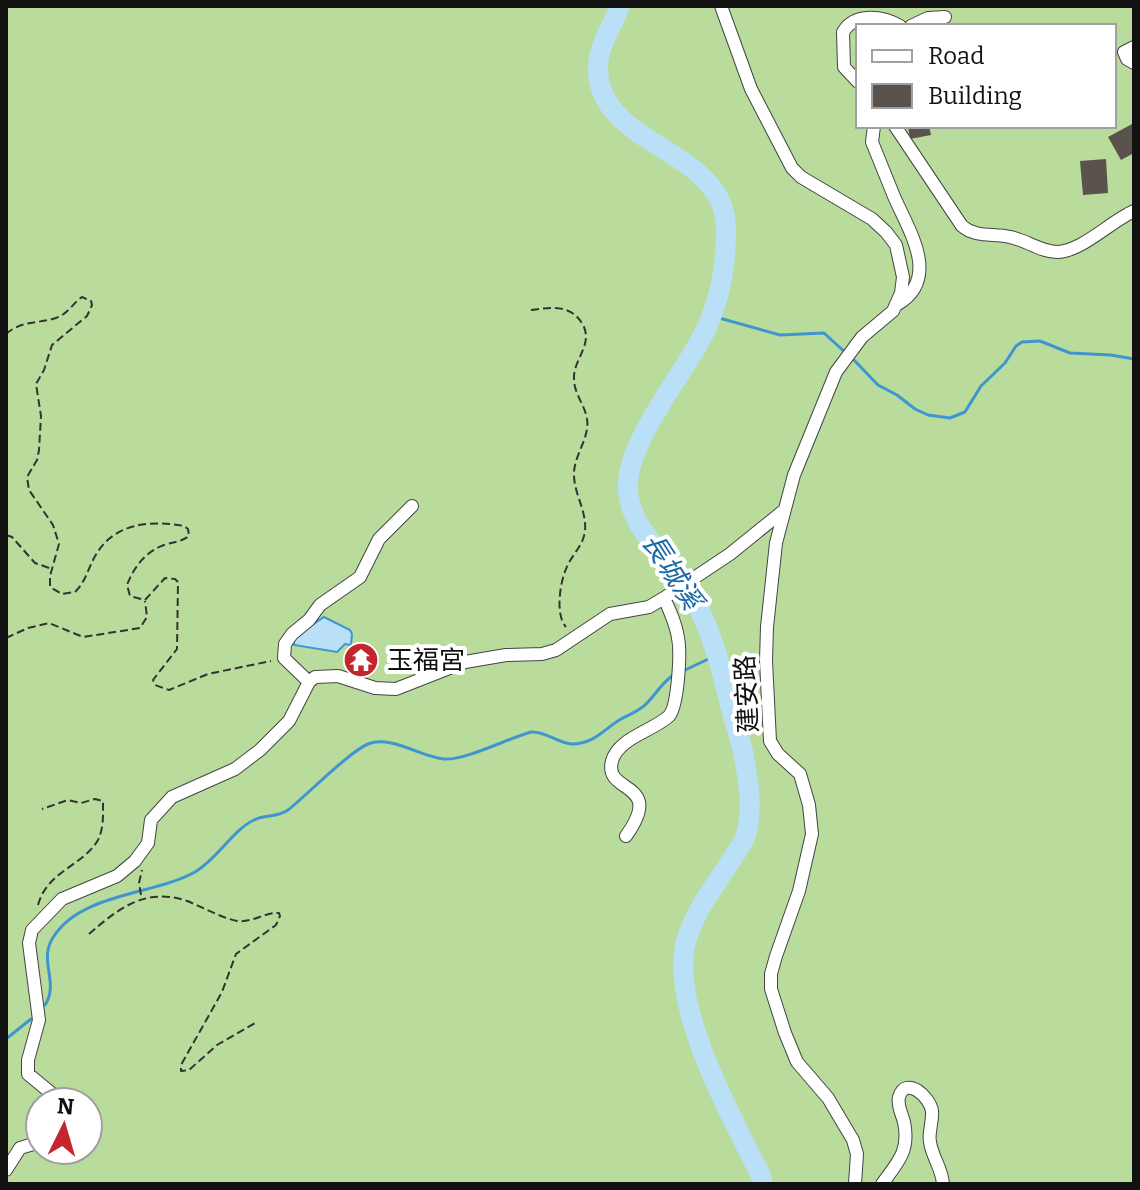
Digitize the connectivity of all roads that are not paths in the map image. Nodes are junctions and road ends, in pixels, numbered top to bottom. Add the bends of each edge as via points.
1 (721, 6) edge
2 (945, 17) dead end
3 (896, 24) edge
4 (915, 24) edge
5 (1134, 47) edge
6 (1134, 63) edge
7 (856, 80) edge
8 (874, 128) edge
9 (896, 128) edge
10 (1134, 211) edge
11 (898, 304) junction
12 (412, 506) dead end
13 (782, 512) junction
14 (668, 595) junction
15 (309, 682) junction
16 (626, 836) dead end
17 (40, 1086) edge
18 (24, 1147) edge
19 (6, 1170) edge
20 (855, 1184) edge
21 (882, 1184) edge
22 (943, 1184) edge

1 - 11 street via 751,89 792,168 872,219 896,245 903,277
2 - 4 street
3 - 7 street via 876,17 846,27 844,67
5 - 6 street via 1124,56
8 - 11 street via 872,142 917,247 915,289
9 - 10 street via 962,226 975,234 1068,251
11 - 13 street, 建安路 via 857,344 827,389
12 - 15 street via 379,539 360,577 320,605 285,644 284,658
13 - 14 street
13 - 20 street, 建安路 via 767,627 768,729 773,748 800,774 812,834 773,965 771,989 797,1062 828,1098 853,1140
14 - 15 street via 649,607 610,614 542,654 456,664 396,689 338,676
14 - 16 street via 678,637 676,701 666,718 613,756 613,776 640,805
15 - 17 street via 289,721 260,750 235,769 172,797 151,820 148,843 135,861 117,876 62,899 29,937 39,1020 27,1068
18 - 19 street
21 - 22 street via 902,1157 904,1124 898,1102 900,1094 912,1088 922,1092 932,1109 930,1145

